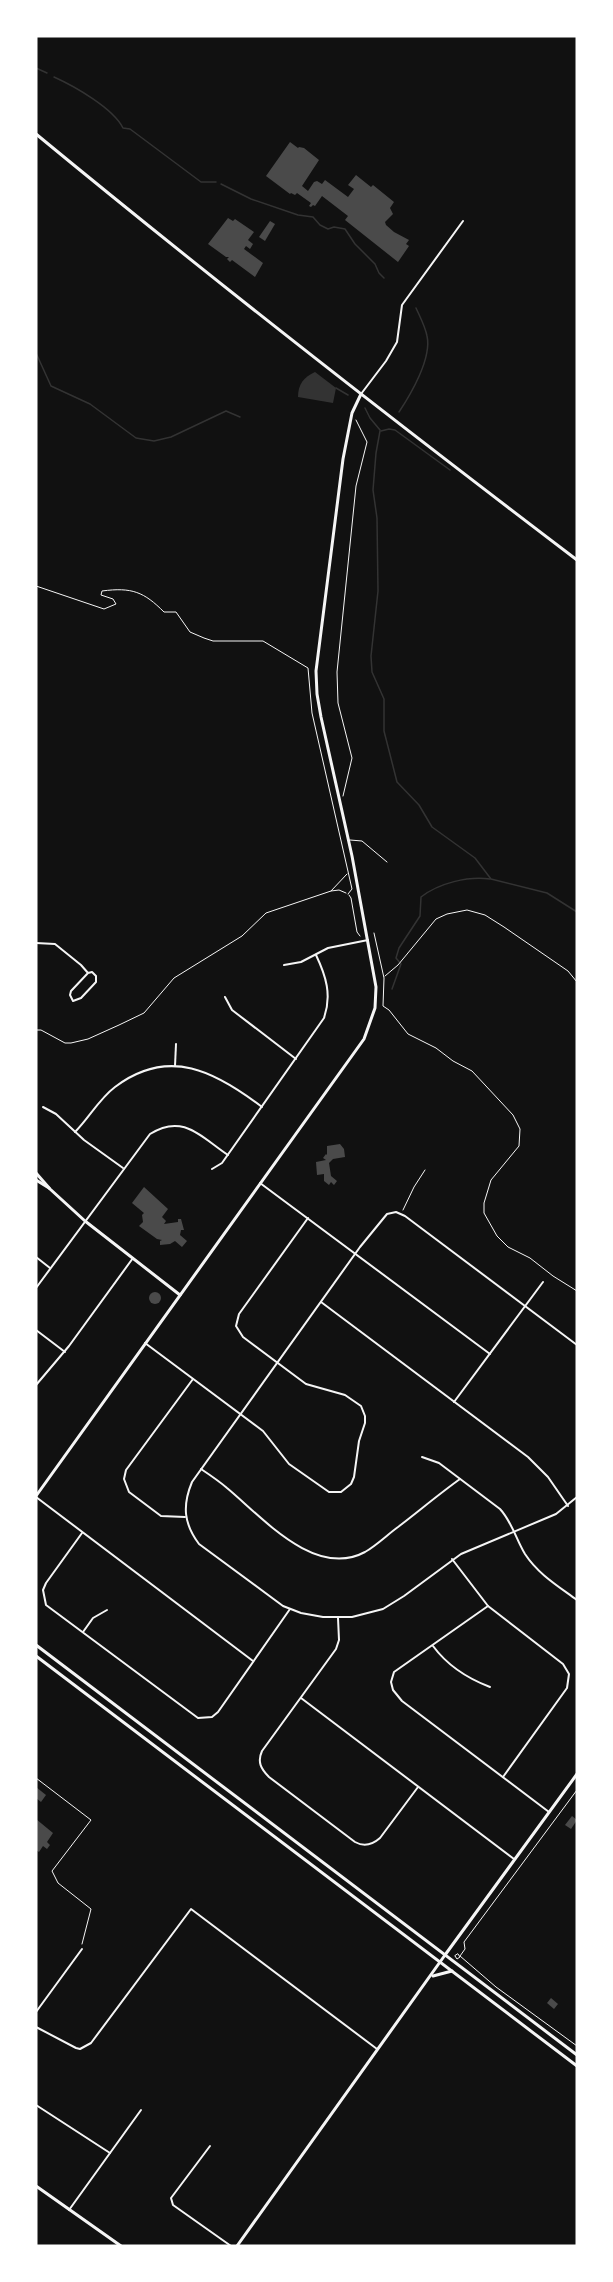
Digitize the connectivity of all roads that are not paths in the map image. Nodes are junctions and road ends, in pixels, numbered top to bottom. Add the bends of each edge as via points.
1 (36, 134) edge
2 (463, 221) dead end
3 (361, 394) junction
4 (577, 560) edge
5 (348, 840) junction
6 (387, 862) dead end
7 (368, 940) junction
8 (36, 943) edge
9 (315, 955) junction
10 (284, 965) dead end
11 (88, 973) junction
12 (225, 997) dead end
13 (176, 1044) dead end
14 (296, 1059) junction
15 (175, 1066) junction
16 (43, 1107) dead end
17 (262, 1107) junction
18 (75, 1132) junction
19 (228, 1155) junction
20 (123, 1168) junction
21 (212, 1169) dead end
22 (36, 1173) edge
23 (36, 1180) edge
24 (260, 1183) junction
25 (50, 1189) junction
26 (308, 1218) junction
27 (85, 1221) junction
28 (355, 1254) junction
29 (36, 1257) edge
30 (133, 1258) junction
31 (50, 1268) junction
32 (543, 1282) dead end
33 (36, 1288) edge
34 (180, 1295) junction
35 (321, 1302) junction
36 (525, 1306) junction
37 (36, 1330) edge
38 (145, 1343) junction
39 (577, 1345) edge
40 (64, 1352) junction
41 (490, 1354) junction
42 (277, 1362) junction
43 (192, 1379) junction
44 (36, 1385) edge
45 (454, 1402) junction
46 (241, 1415) junction
47 (423, 1457) dead end
48 (201, 1469) junction
49 (460, 1479) junction
50 (36, 1495) edge
51 (577, 1497) edge
52 (568, 1506) junction
53 (185, 1517) junction
54 (514, 1531) junction
55 (82, 1533) junction
56 (452, 1560) junction
57 (577, 1600) edge
58 (488, 1606) junction
59 (290, 1609) junction
60 (107, 1610) dead end
61 (338, 1618) junction
62 (82, 1632) junction
63 (36, 1645) edge
64 (433, 1646) junction
65 (36, 1656) edge
66 (254, 1661) junction
67 (490, 1688) dead end
68 (301, 1698) junction
69 (577, 1774) edge
70 (502, 1777) junction
71 (418, 1786) junction
72 (549, 1812) junction
73 (514, 1859) junction
74 (82, 1949) road end
75 (446, 1956) junction
76 (441, 1962) junction
77 (453, 1971) junction
78 (431, 1976) junction
79 (36, 2012) edge
80 (36, 2027) edge
81 (378, 2049) junction
82 (577, 2055) edge
83 (577, 2066) edge
84 (36, 2105) edge
85 (141, 2110) dead end
86 (210, 2146) dead end
87 (111, 2153) junction
88 (36, 2186) edge
89 (69, 2210) junction
90 (121, 2246) edge
91 (231, 2246) edge
92 (237, 2246) edge

1 - 3 main road
2 - 3 street via 402,305 397,342
3 - 4 main road
3 - 5 main road via 352,413 343,459 316,671 317,694
5 - 6 lane via 362,841
5 - 7 main road
7 - 9 street via 328,948
7 - 24 main road via 376,997 364,1039
8 - 11 street via 55,944
9 - 10 street
9 - 14 street via 328,984 327,1010
11 - 11 street via 71,991 73,1000 81,998 96,982 96,976
12 - 14 street via 232,1010
13 - 15 street
14 - 17 street
15 - 17 street via 211,1073
15 - 18 street via 148,1070 114,1087
16 - 18 street
17 - 19 street
18 - 20 street
19 - 20 street via 190,1128 173,1125 150,1134
19 - 21 street
20 - 27 street
22 - 25 main road
23 - 25 main road
24 - 26 street
24 - 34 main road
25 - 27 main road
26 - 28 street
26 - 42 street via 236,1320 243,1337
27 - 30 main road
27 - 31 street
28 - 35 street
28 - 36 street via 382,1218 391,1213 402,1214
28 - 41 street
29 - 31 street
30 - 34 main road
30 - 40 street
31 - 33 street
32 - 36 street
34 - 38 main road
35 - 42 street
35 - 45 street
36 - 39 street
36 - 41 street
37 - 40 street
38 - 43 street
38 - 50 main road
40 - 44 street
41 - 45 street
42 - 46 street
42 - 46 street via 306,1384 349,1397 361,1406 365,1423 351,1484 341,1492 323,1489 289,1464 262,1431
43 - 46 street
43 - 53 street via 126,1470 124,1479 129,1492 161,1516
45 - 52 street via 535,1462
46 - 48 street
47 - 49 street via 439,1463
48 - 49 street via 302,1548 339,1559 373,1547
48 - 53 street via 186,1496
49 - 54 street via 500,1509
50 - 55 street
51 - 52 street
52 - 54 street
53 - 59 street via 191,1533 209,1553
54 - 56 street
54 - 57 street via 539,1571
55 - 62 street via 43,1590 46,1605
55 - 66 street
56 - 58 street
56 - 61 street via 383,1609
58 - 64 street
58 - 70 street via 563,1664 570,1679
59 - 61 street
59 - 66 street
60 - 62 street via 93,1618
61 - 68 street via 338,1645
62 - 66 street via 198,1718 216,1714
63 - 75 main road
64 - 67 street via 472,1680
64 - 70 street via 394,1672 391,1682 396,1696
65 - 76 main road
68 - 71 street
68 - 71 street via 260,1756 261,1767 355,1842 371,1844 380,1838
69 - 72 main road
70 - 72 street
71 - 73 street
72 - 73 main road
73 - 75 main road
74 - 79 street
75 - 76 main road
75 - 82 main road
76 - 77 main road
76 - 78 main road
77 - 78 main road
77 - 83 main road
78 - 81 main road
80 - 81 street via 76,2048 91,2043 191,1909
81 - 92 main road
84 - 87 street
85 - 87 street
86 - 91 street via 171,2198 173,2205
87 - 89 street
88 - 89 main road
89 - 90 main road

